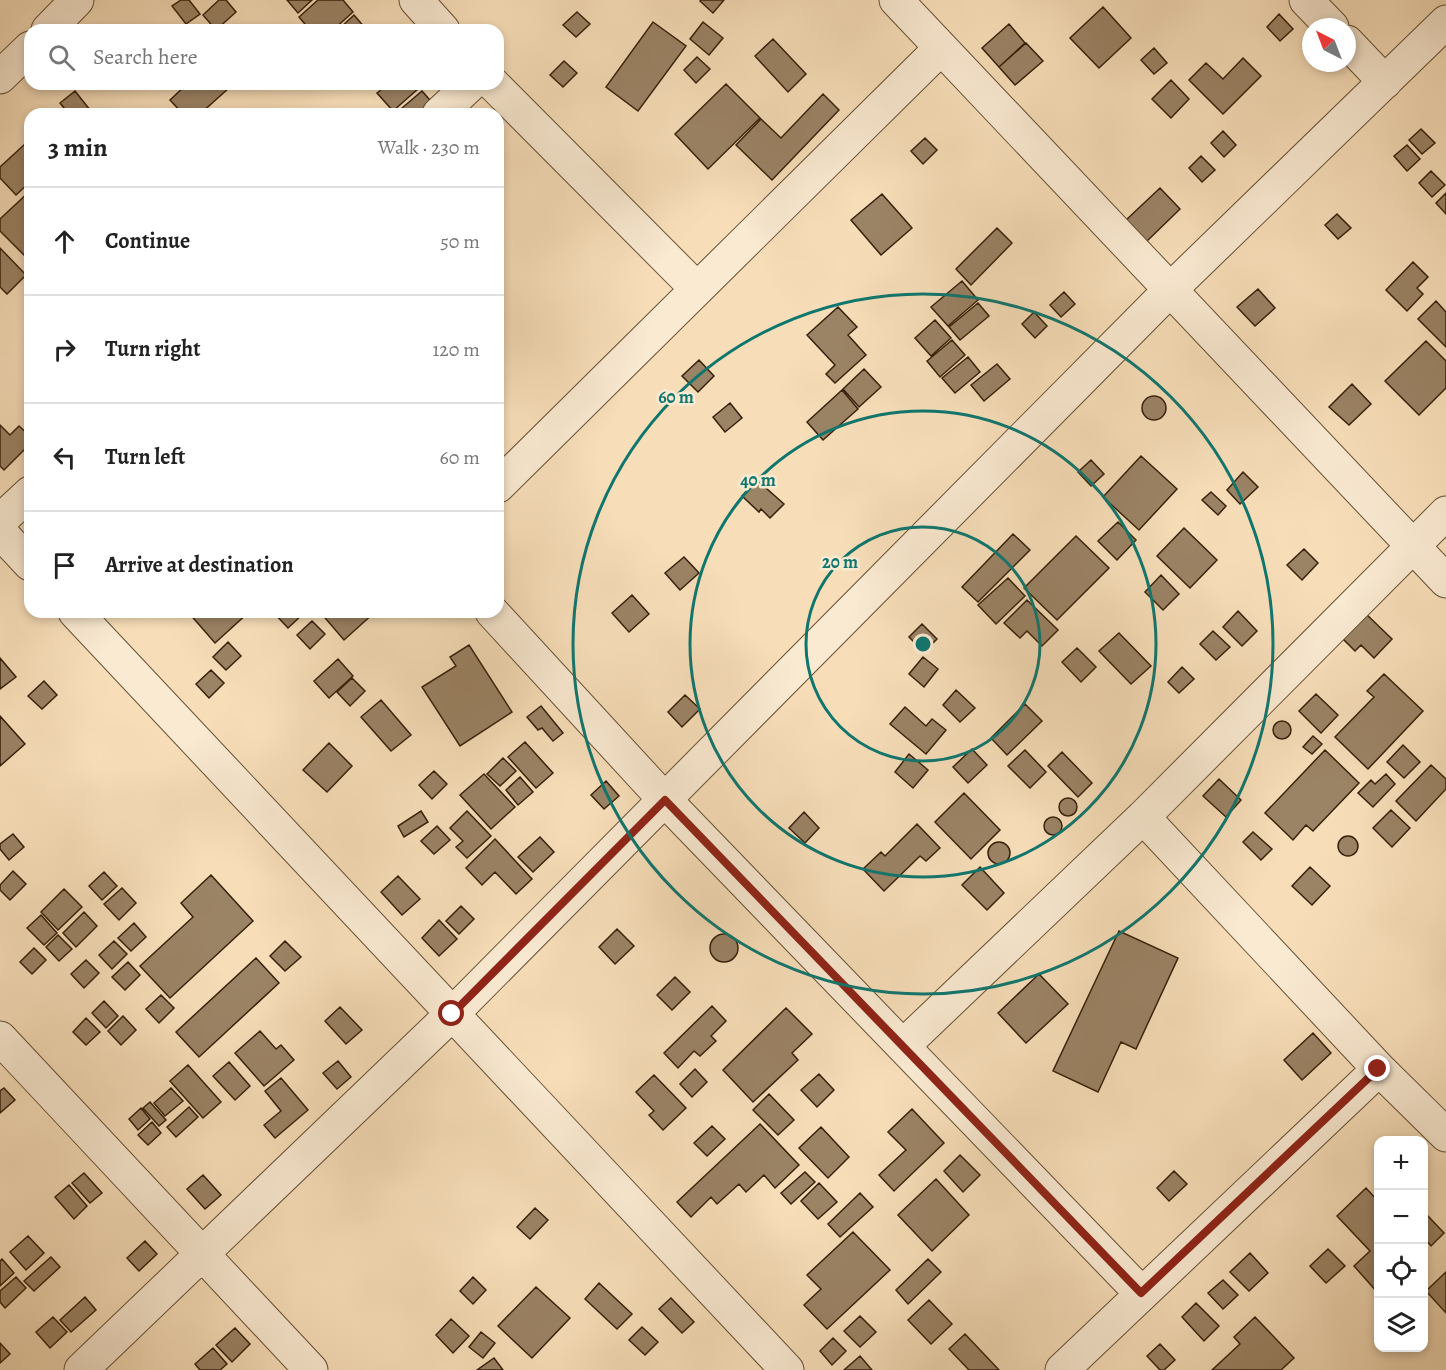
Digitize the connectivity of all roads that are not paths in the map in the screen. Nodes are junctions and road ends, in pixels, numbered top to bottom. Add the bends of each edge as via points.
1 (77, 0) edge
2 (416, 0) edge
3 (896, 0) edge
4 (1306, 0) edge
5 (1323, 18) edge
6 (1446, 22) edge
7 (54, 24) edge
8 (438, 24) edge
9 (941, 48) junction
10 (1356, 51) edge
11 (24, 54) edge
12 (0, 77) edge
13 (1385, 82) junction
14 (465, 90) edge
15 (499, 90) edge
16 (445, 108) edge
17 (697, 289) junction
18 (1170, 290) junction
19 (504, 480) edge
20 (24, 499) edge
21 (1446, 513) edge
22 (0, 521) edge
23 (0, 532) edge
24 (1413, 546) junction
25 (24, 558) edge
26 (1446, 581) edge
27 (81, 618) edge
28 (498, 618) edge
29 (665, 800) junction
30 (1143, 817) junction
31 (452, 1014) junction
32 (0, 1038) edge
33 (904, 1045) junction
34 (1378, 1069) junction
35 (1446, 1135) edge
36 (203, 1253) junction
37 (1141, 1293) junction
38 (81, 1370) edge
39 (311, 1370) edge
40 (787, 1370) edge
41 (1062, 1370) edge

1 - 7 street
2 - 8 street
3 - 9 street
4 - 5 street
6 - 13 street
9 - 17 street
9 - 18 street
10 - 13 street
11 - 12 street
13 - 18 street
14 - 16 street
15 - 17 street
17 - 19 street
18 - 24 street
18 - 29 street
20 - 22 street
21 - 24 street
23 - 25 street
24 - 26 street
24 - 30 street
27 - 31 street
28 - 29 street
29 - 31 street
29 - 33 street
30 - 33 street
30 - 34 street
31 - 36 street
31 - 40 street
32 - 36 street
33 - 37 street
34 - 35 street
34 - 37 street
36 - 38 street
36 - 39 street
37 - 41 street

